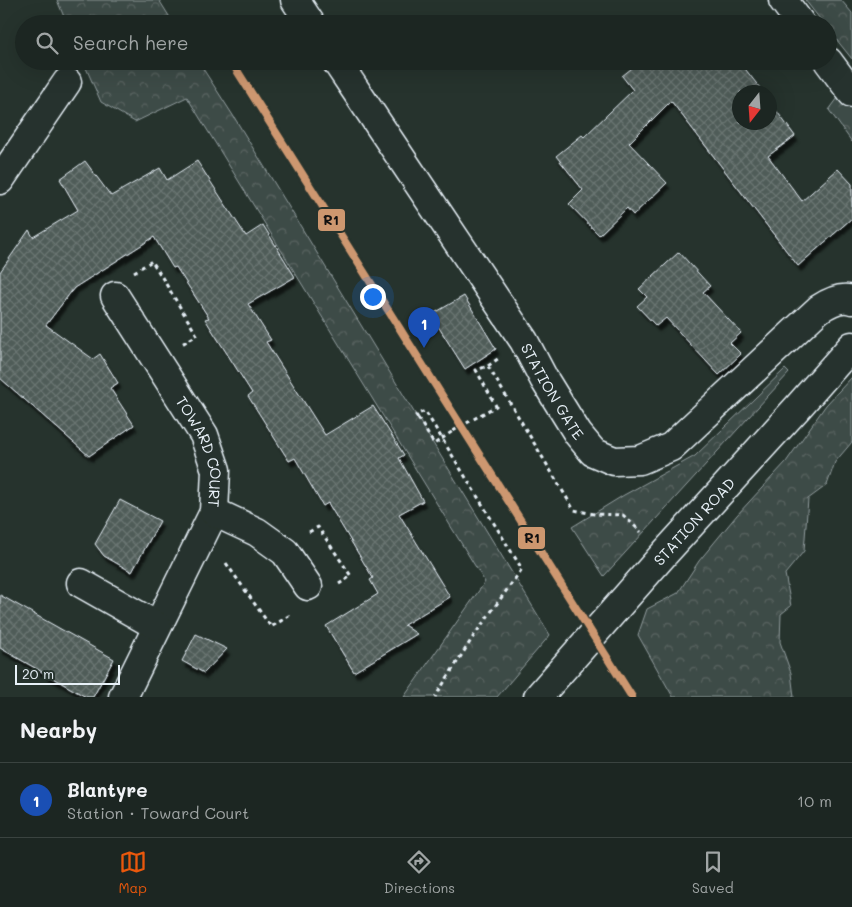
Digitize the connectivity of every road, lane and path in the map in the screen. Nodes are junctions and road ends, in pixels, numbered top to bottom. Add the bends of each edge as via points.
1 (295, 0) edge
2 (783, 0) edge
3 (305, 15) edge
4 (794, 15) edge
5 (342, 70) edge
6 (835, 70) edge
7 (67, 82) dead end
8 (852, 94) edge
9 (0, 180) edge
10 (115, 296) dead end
11 (852, 300) edge
12 (852, 346) edge
13 (214, 512) junction
14 (664, 554) junction
15 (81, 584) dead end
16 (308, 586) dead end
17 (157, 626) junction
18 (123, 697) edge
19 (435, 697) edge
20 (538, 697) edge

1 - 3 street
2 - 4 street
5 - 11 street, STATION GATE via 524,341 573,426 593,452 614,461 640,460 671,447 819,309 832,301
6 - 8 street
7 - 9 street
10 - 13 street, TOWARD COURT via 204,435 216,470
12 - 14 street, STATION ROAD
13 - 16 street via 257,532 285,552
13 - 17 street, TOWARD COURT
14 - 19 path, bridge via 624,515 574,510 488,366 476,370 496,406 434,444 416,415 425,411 522,569
14 - 20 street, STATION ROAD
15 - 17 street
17 - 18 street, TOWARD COURT

